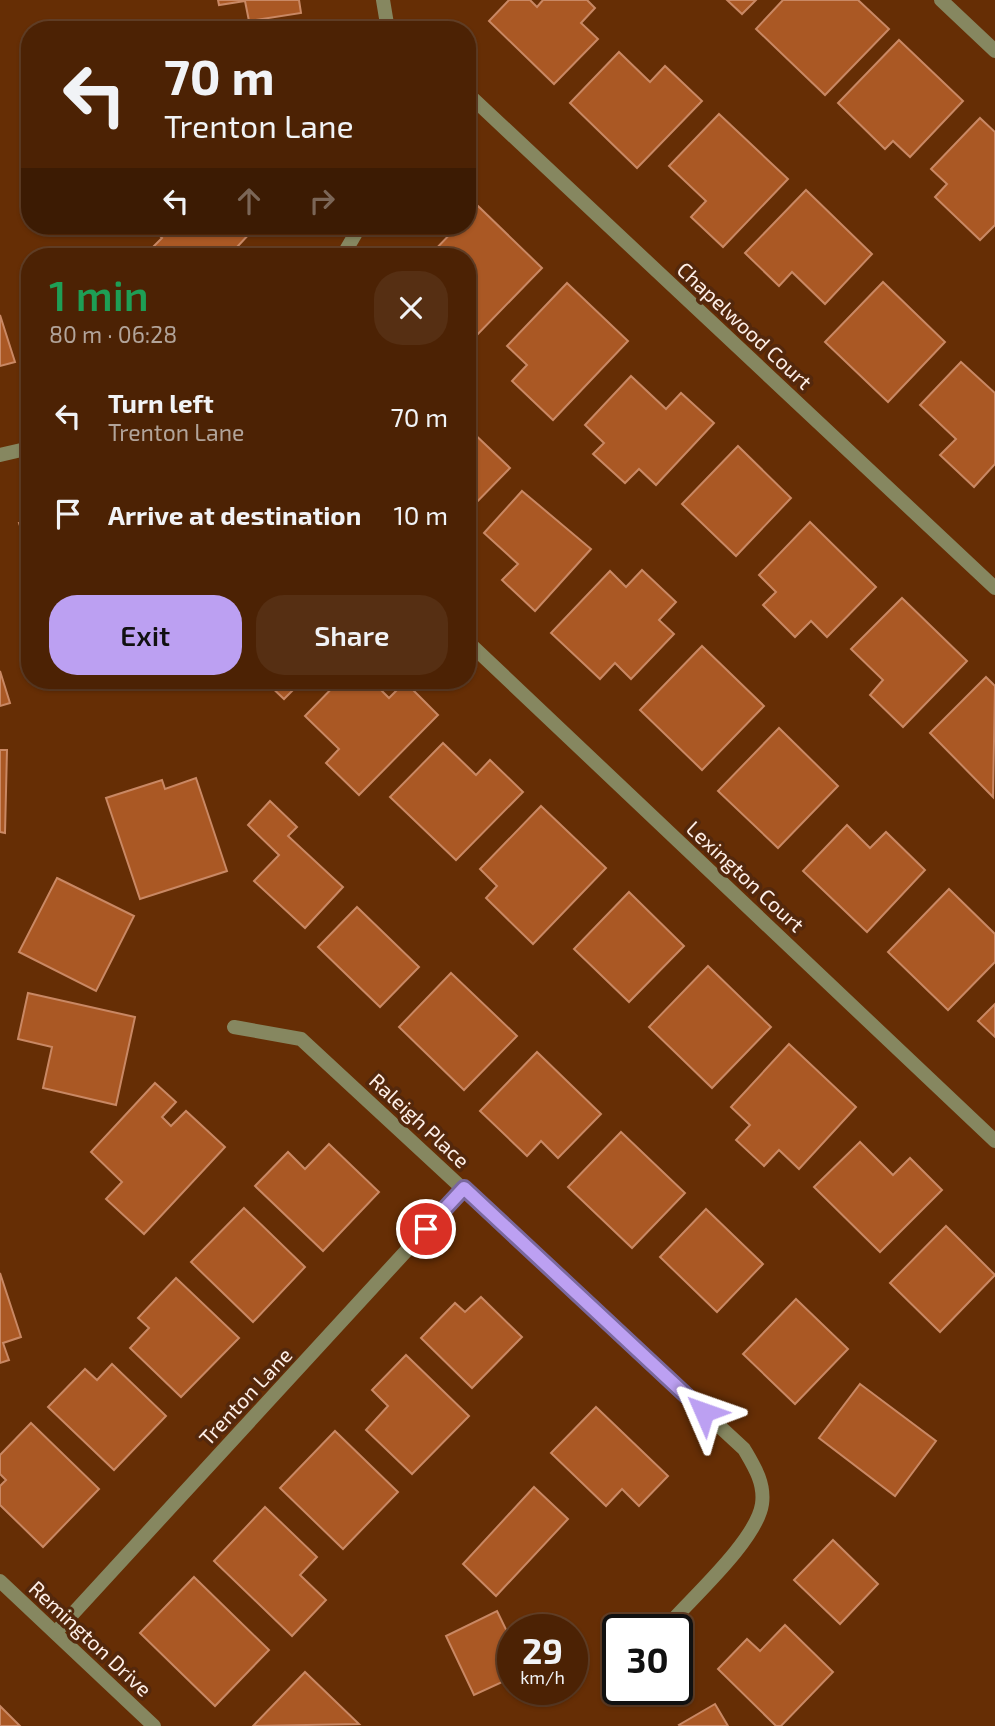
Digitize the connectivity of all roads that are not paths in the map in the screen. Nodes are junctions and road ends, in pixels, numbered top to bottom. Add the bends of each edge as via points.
1 (383, 0) edge
2 (941, 0) edge
3 (386, 21) edge
4 (995, 51) edge
5 (476, 101) edge
6 (21, 449) edge
7 (0, 455) edge
8 (995, 588) edge
9 (476, 650) edge
10 (234, 1027) dead end
11 (995, 1141) edge
12 (464, 1188) junction
13 (0, 1581) edge
14 (678, 1614) edge
15 (57, 1632) junction
16 (154, 1726) edge

1 - 3 street
2 - 4 street
5 - 8 street, Chapelwood Court
6 - 7 street
9 - 11 street, Lexington Court
10 - 12 street, Raleigh Place via 301,1039
12 - 14 street, Raleigh Place via 744,1449 760,1475 762,1504 752,1532
12 - 15 street, Trenton Lane
13 - 15 street, Remington Drive
15 - 16 street, Remington Drive

